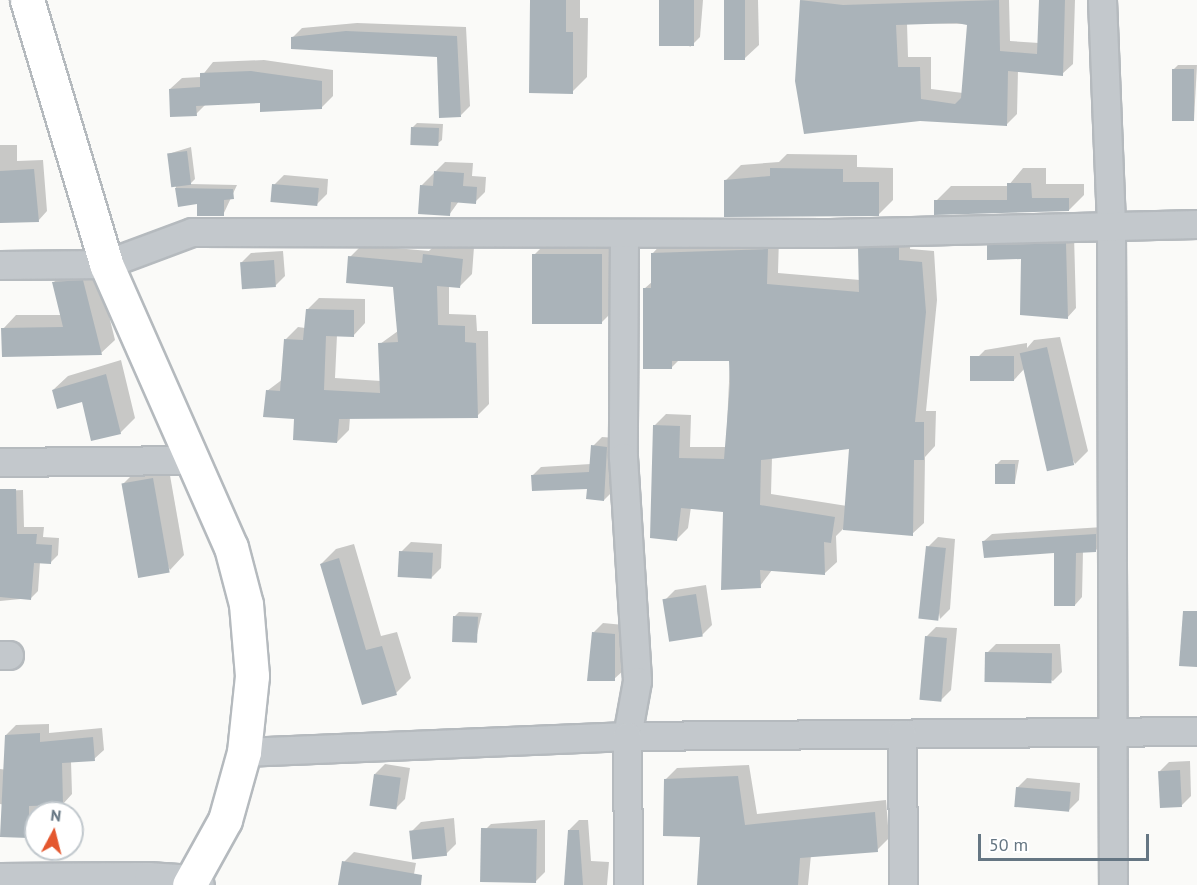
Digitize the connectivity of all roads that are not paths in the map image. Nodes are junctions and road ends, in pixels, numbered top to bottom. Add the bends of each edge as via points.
1 (27, 0) edge
2 (1102, 0) edge
3 (1197, 224) edge
4 (1111, 228) junction
5 (624, 232) junction
6 (106, 264) junction
7 (0, 265) edge
8 (193, 460) junction
9 (0, 462) edge
10 (1197, 731) edge
11 (1115, 732) junction
12 (902, 734) junction
13 (627, 736) junction
14 (244, 752) junction
15 (0, 878) edge
16 (194, 883) edge
17 (628, 885) edge
18 (903, 885) edge
19 (1113, 885) edge

1 - 6 main road
2 - 4 street
3 - 4 street
4 - 5 street
4 - 11 street
5 - 6 street via 192,232
5 - 13 street via 623,457 637,681
6 - 7 street
6 - 8 main road
8 - 9 street
8 - 14 main road via 231,546 246,604 252,676
10 - 11 street
11 - 12 street
11 - 19 street
12 - 13 street
12 - 18 street
13 - 14 street
13 - 17 street
14 - 16 main road via 225,820
15 - 16 street

